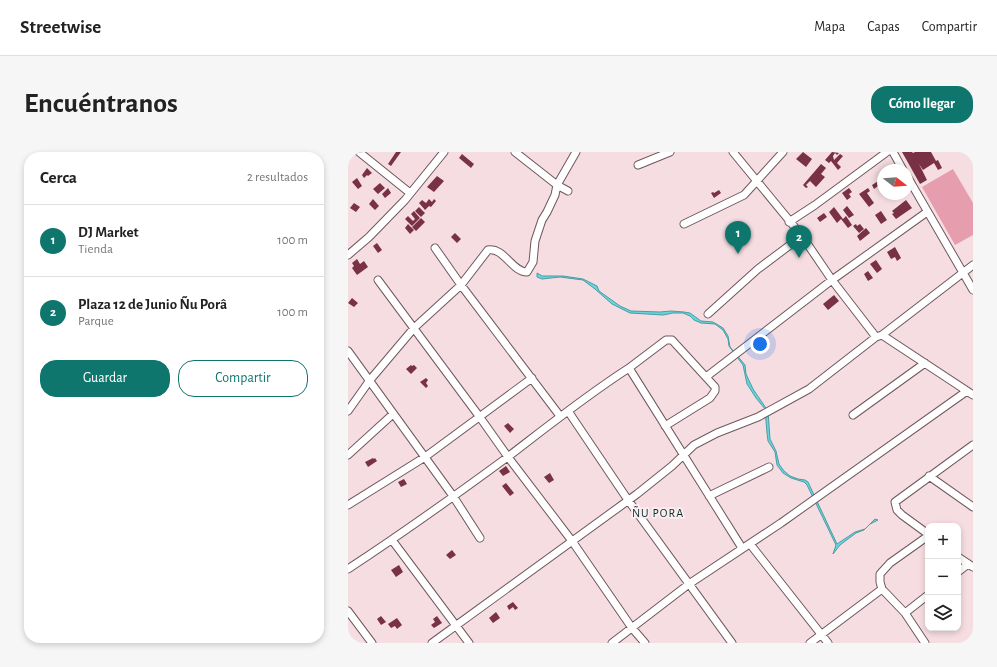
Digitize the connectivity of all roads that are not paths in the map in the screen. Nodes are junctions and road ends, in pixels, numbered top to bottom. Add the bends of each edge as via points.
1 (359, 152) edge
2 (444, 152) edge
3 (515, 152) edge
4 (576, 152) edge
5 (670, 152) edge
6 (733, 152) edge
7 (783, 152) edge
8 (887, 152) edge
9 (893, 152) edge
10 (900, 164) edge
11 (638, 166) dead end
12 (757, 182) junction
13 (557, 185) junction
14 (913, 187) edge
15 (568, 191) dead end
16 (410, 193) junction
17 (927, 212) junction
18 (789, 222) junction
19 (684, 224) dead end
20 (802, 236) junction
21 (435, 248) dead end
22 (348, 255) edge
23 (973, 265) edge
24 (963, 273) junction
25 (378, 280) dead end
26 (832, 280) junction
27 (461, 285) junction
28 (973, 290) edge
29 (708, 314) dead end
30 (414, 328) junction
31 (879, 336) junction
32 (348, 351) edge
33 (925, 363) junction
34 (629, 368) junction
35 (706, 377) junction
36 (532, 378) junction
37 (370, 380) junction
38 (970, 393) edge
39 (348, 411) edge
40 (568, 411) junction
41 (393, 414) junction
42 (853, 415) dead end
43 (479, 416) junction
44 (560, 416) junction
45 (665, 426) junction
46 (973, 446) edge
47 (683, 454) junction
48 (348, 455) edge
49 (508, 456) junction
50 (425, 457) junction
51 (769, 467) dead end
52 (929, 476) junction
53 (453, 496) junction
54 (709, 496) junction
55 (628, 500) junction
56 (348, 505) edge
57 (973, 506) edge
58 (925, 533) edge
59 (925, 537) edge
60 (480, 538) dead end
61 (392, 540) junction
62 (572, 541) junction
63 (750, 544) junction
64 (742, 548) junction
65 (961, 559) edge
66 (971, 566) edge
67 (348, 569) edge
68 (961, 571) edge
69 (690, 584) junction
70 (882, 589) junction
71 (925, 597) edge
72 (348, 611) edge
73 (905, 613) junction
74 (457, 625) junction
75 (632, 628) junction
76 (822, 635) junction
77 (372, 643) edge
78 (432, 643) edge
79 (469, 643) edge
80 (612, 643) edge
81 (645, 643) edge
82 (732, 643) edge
83 (810, 643) edge
84 (828, 643) edge
85 (925, 643) edge

1 - 16 street
2 - 16 street
3 - 13 street
4 - 13 street
5 - 11 street
6 - 12 street
7 - 12 street
8 - 18 street
9 - 10 street
12 - 18 street
12 - 19 street via 744,195
13 - 15 street
13 - 27 street via 555,195 542,220 535,241 533,262 527,272 492,249 488,250
14 - 17 street
16 - 22 street via 369,237
17 - 24 street
17 - 26 street
18 - 20 street
20 - 26 street
20 - 29 street via 758,269
21 - 27 street
23 - 24 street
24 - 28 street
24 - 31 street
25 - 30 street
26 - 31 street
26 - 35 street
27 - 30 street
27 - 36 street
30 - 37 street
30 - 43 street
31 - 33 street
31 - 47 street via 809,389 758,417 717,433
32 - 37 street
33 - 38 street
33 - 42 street
34 - 35 street via 669,339
34 - 40 street
34 - 45 street
35 - 45 street via 716,392
36 - 43 street
36 - 44 street
37 - 39 street
37 - 41 street
38 - 63 street
40 - 44 street
40 - 55 street
41 - 48 street
41 - 50 street
43 - 49 street
43 - 50 street
44 - 49 street
45 - 47 street
46 - 52 street
47 - 54 street
47 - 55 street via 672,466
49 - 53 street
49 - 62 street
50 - 53 street
50 - 56 street
51 - 54 street
52 - 57 street
52 - 58 street via 895,502 902,516
53 - 60 street
53 - 61 street
54 - 64 street
55 - 62 street
55 - 69 street
59 - 70 street via 890,563 880,574
61 - 67 street
61 - 74 street
62 - 74 street
62 - 75 street
63 - 64 street
63 - 76 street
64 - 69 street
65 - 66 street
66 - 68 street
69 - 75 street
69 - 82 street
70 - 73 street
70 - 76 street
71 - 73 street
72 - 77 street
73 - 85 street
74 - 78 street
74 - 79 street
75 - 80 street
75 - 81 street
76 - 83 street
76 - 84 street

